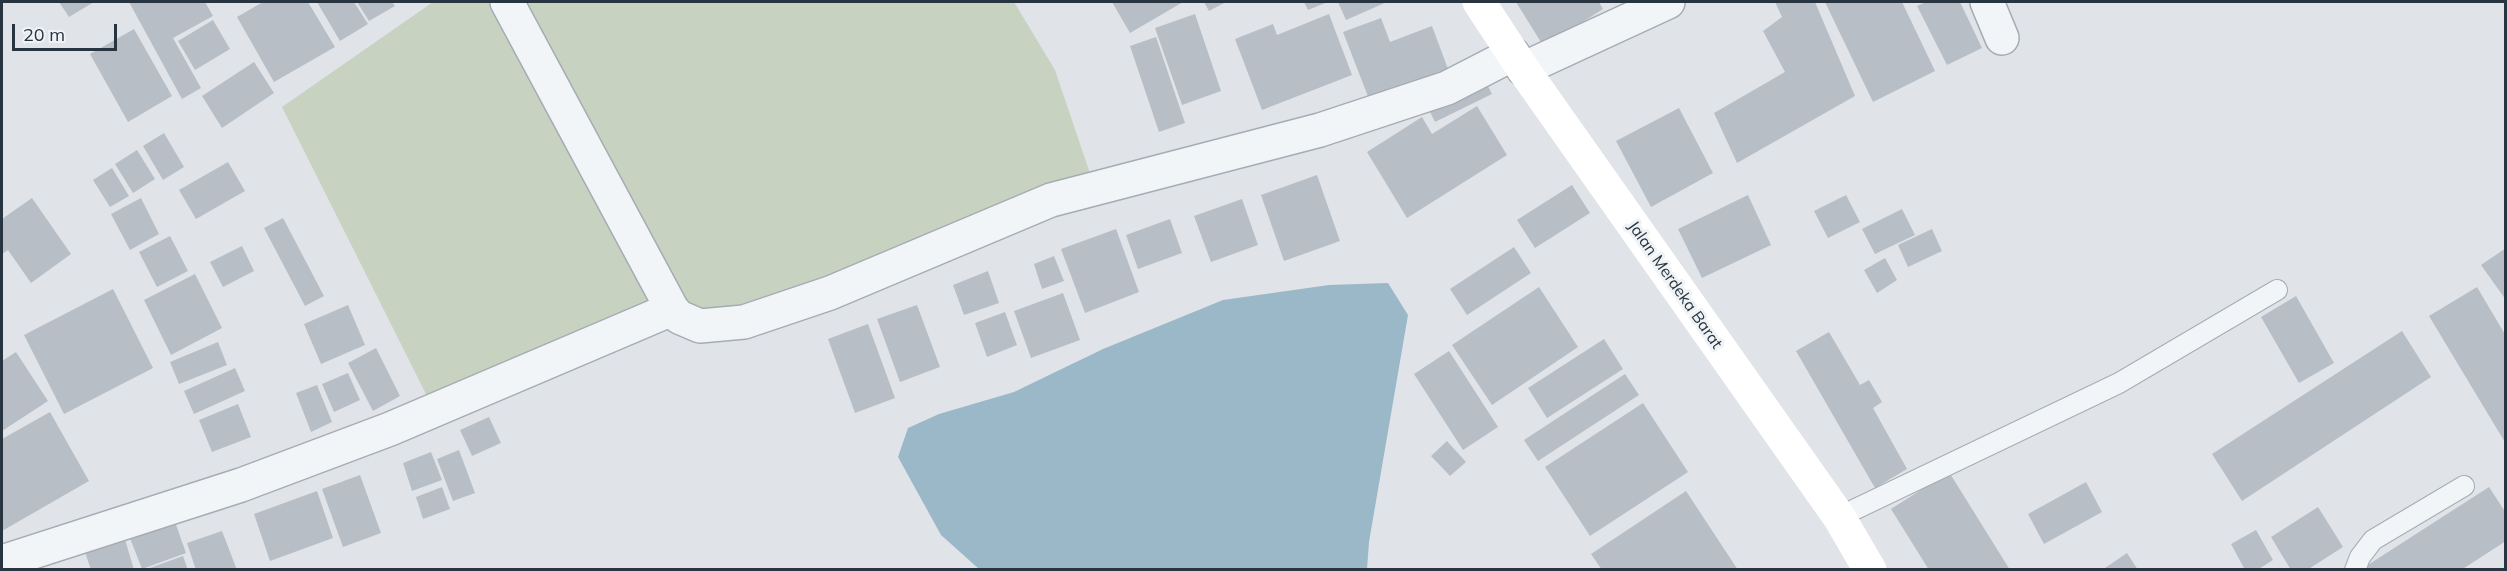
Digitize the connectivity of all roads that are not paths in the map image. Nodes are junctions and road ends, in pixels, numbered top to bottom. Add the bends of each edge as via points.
1 (507, 2) edge
2 (1479, 2) edge
3 (1668, 2) edge
4 (1987, 2) edge
5 (2002, 38) dead end
6 (1518, 61) junction
7 (2277, 290) dead end
8 (672, 309) junction
9 (2464, 486) dead end
10 (1839, 518) junction
11 (2, 562) edge
12 (1870, 570) edge
13 (2355, 570) edge

1 - 8 street
2 - 6 main road, Jalan Merdeka Barat
3 - 6 street
4 - 5 street
6 - 8 street via 1320,130 1051,200 830,293 744,322 700,327
6 - 10 main road, Jalan Merdeka Barat
7 - 10 lane via 2119,383
8 - 11 street via 390,429 241,485
9 - 13 lane via 2373,540
10 - 12 main road, Jalan Merdeka Barat

